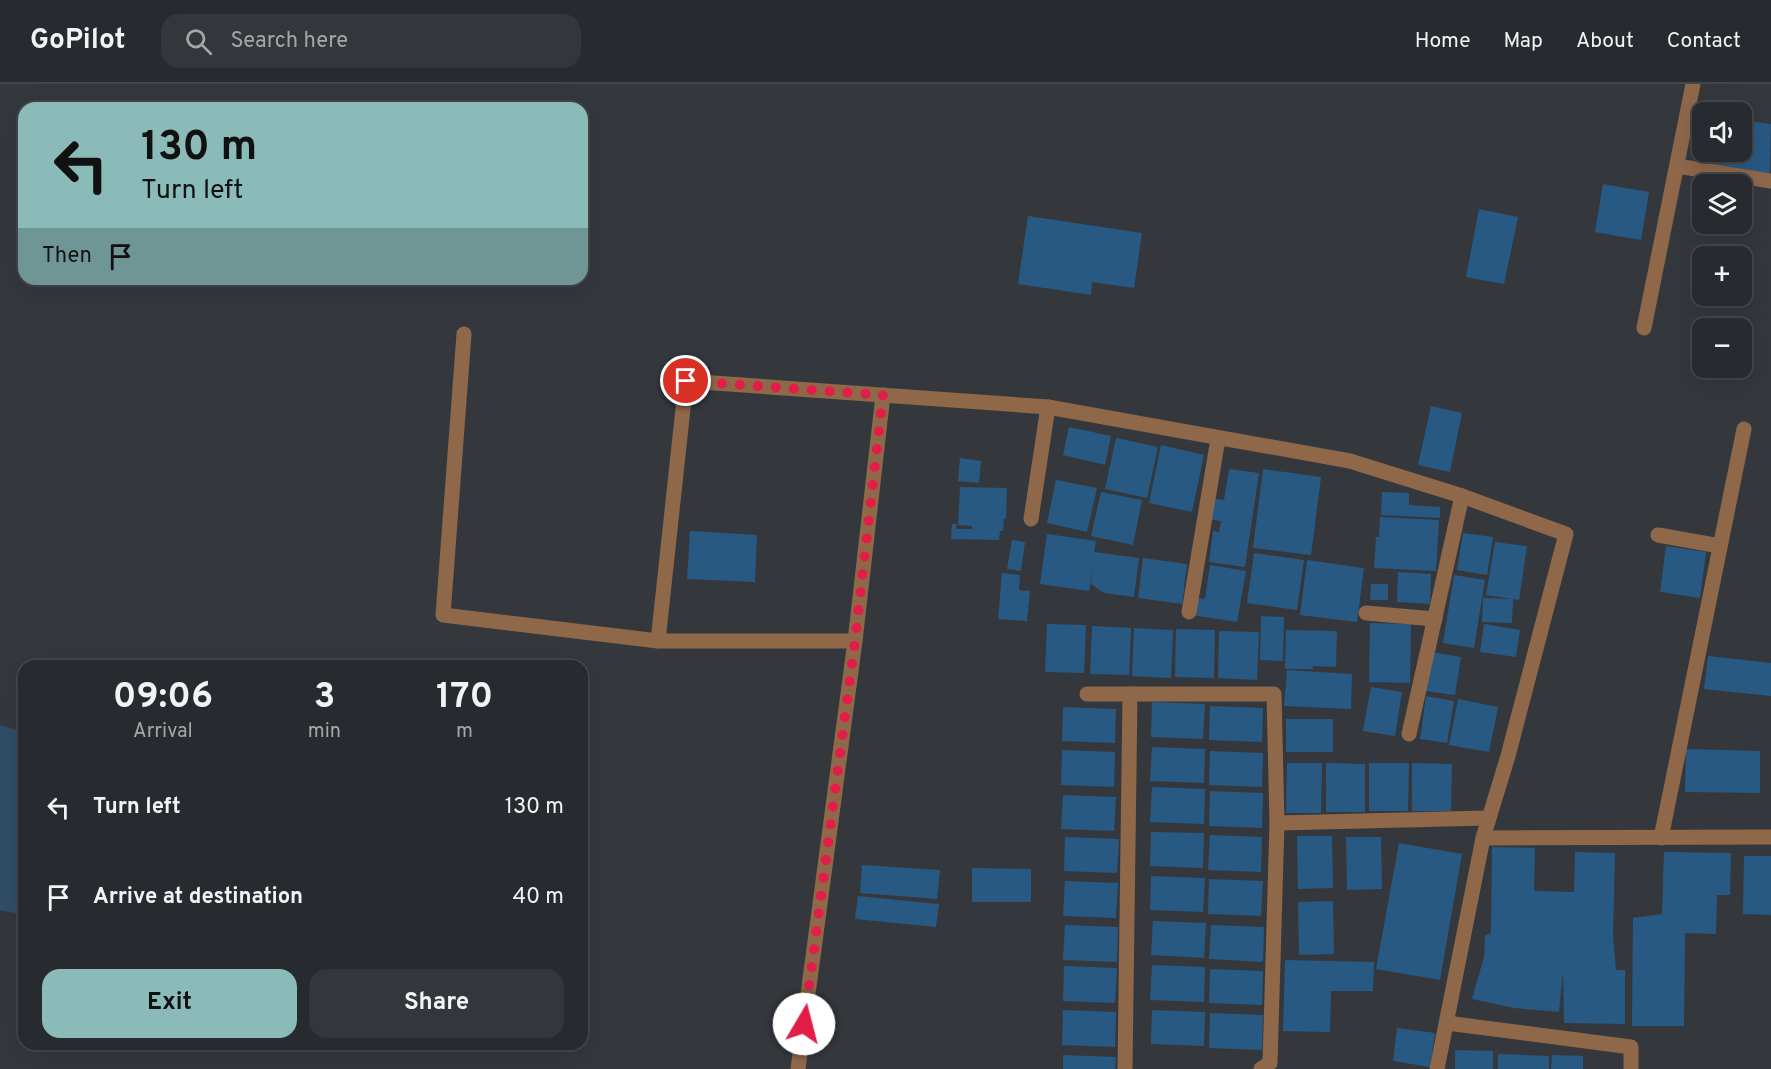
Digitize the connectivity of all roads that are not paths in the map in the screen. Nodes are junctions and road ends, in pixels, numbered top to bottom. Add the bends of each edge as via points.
1 (1693, 84) edge
2 (1677, 166) junction
3 (1771, 181) edge
4 (1644, 328) dead end
5 (464, 334) dead end
6 (883, 395) junction
7 (1048, 407) junction
8 (1744, 429) dead end
9 (1218, 439) junction
10 (1462, 496) junction
11 (1031, 519) dead end
12 (1658, 535) dead end
13 (1720, 546) junction
14 (1189, 612) dead end
15 (1366, 613) dead end
16 (1435, 619) junction
17 (658, 641) junction
18 (855, 641) junction
19 (1087, 694) dead end
20 (1130, 694) junction
21 (1409, 734) dead end
22 (1488, 818) junction
23 (1277, 822) junction
24 (1771, 837) edge
25 (1483, 838) junction
26 (1661, 838) junction
27 (1447, 1023) junction
28 (798, 1069) edge
29 (1125, 1069) edge
30 (1261, 1069) edge
31 (1437, 1069) edge
32 (1631, 1069) edge

1 - 2 street
2 - 3 street
2 - 4 street
5 - 17 street via 443,615
6 - 7 street
6 - 17 street via 686,381
6 - 18 street
7 - 9 street
7 - 11 street
8 - 13 street
9 - 10 street via 1350,461
9 - 14 street
10 - 16 street
10 - 22 street via 1566,534
12 - 13 street
13 - 26 street
15 - 16 street
16 - 21 street
17 - 18 street
18 - 28 street
19 - 20 street
20 - 23 street via 1274,694
20 - 29 street
22 - 23 street
22 - 25 street
23 - 30 street via 1270,1064
24 - 26 street
25 - 26 street
25 - 27 street
27 - 31 street
27 - 32 street via 1631,1047

